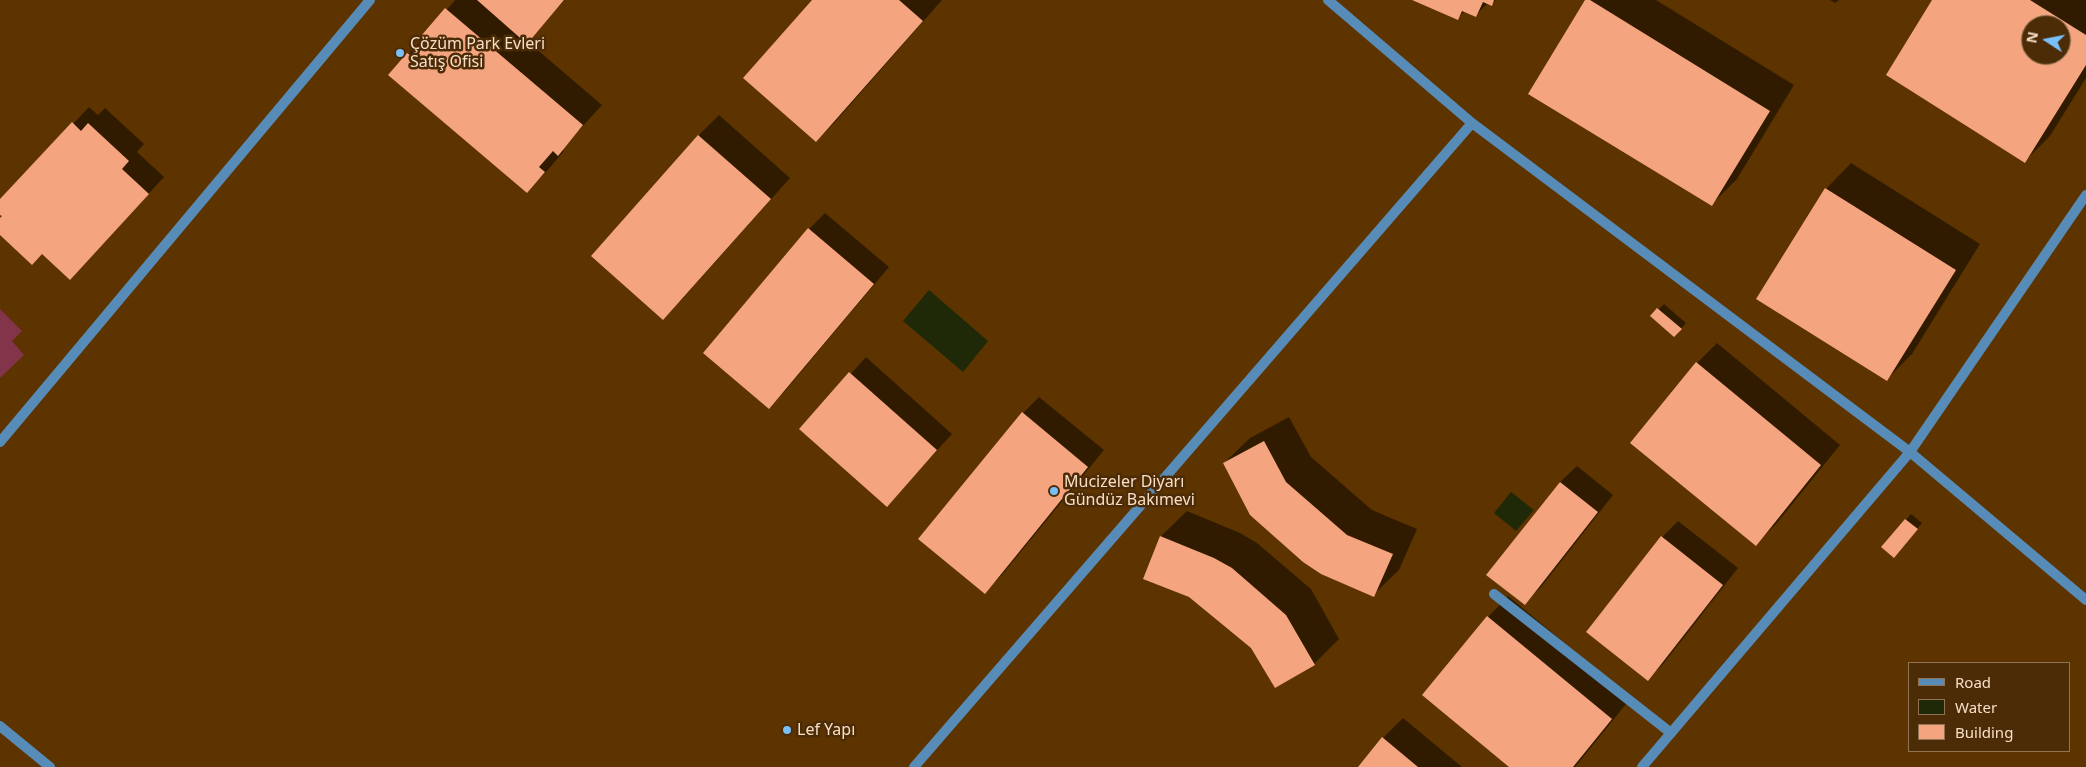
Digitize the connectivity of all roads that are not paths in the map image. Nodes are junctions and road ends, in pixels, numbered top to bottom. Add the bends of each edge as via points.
1 (370, 0) edge
2 (1328, 0) edge
3 (1472, 123) junction
4 (2086, 194) edge
5 (0, 442) edge
6 (1910, 452) junction
7 (1494, 594) dead end
8 (2086, 600) edge
9 (0, 726) edge
10 (1671, 733) junction
11 (50, 767) edge
12 (914, 767) edge
13 (1642, 767) edge

1 - 5 street
2 - 3 street
3 - 6 street
3 - 12 street
4 - 6 street
6 - 8 street
6 - 10 street
7 - 10 street
9 - 11 street
10 - 13 street

